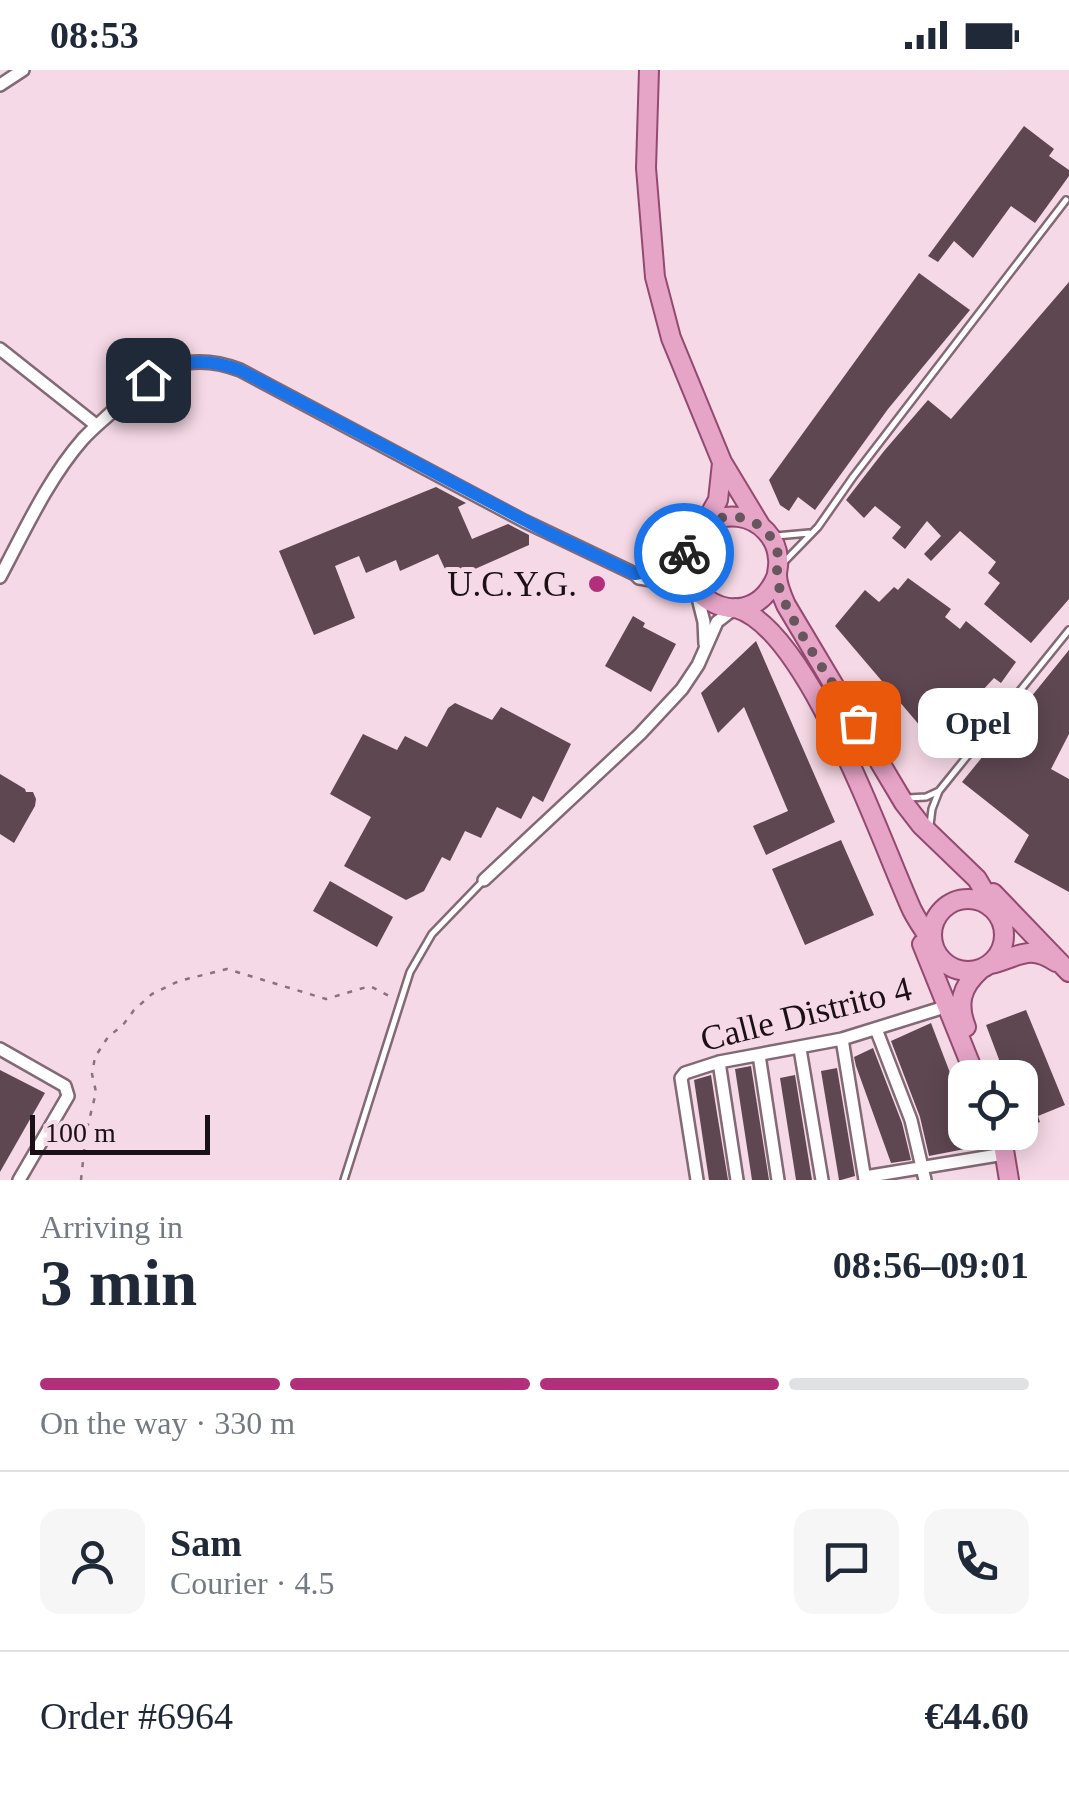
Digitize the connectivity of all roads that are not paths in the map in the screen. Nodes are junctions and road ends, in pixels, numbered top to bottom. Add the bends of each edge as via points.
1 (23, 70) edge
2 (649, 70) edge
3 (0, 84) edge
4 (1066, 200) dead end
5 (0, 349) edge
6 (96, 425) junction
7 (722, 462) junction
8 (701, 528) junction
9 (765, 530) junction
10 (812, 532) junction
11 (688, 549) junction
12 (635, 574) junction
13 (777, 574) junction
14 (0, 576) edge
15 (697, 592) junction
16 (735, 608) junction
17 (1069, 630) edge
18 (706, 649) junction
19 (939, 791) junction
20 (899, 796) junction
21 (933, 836) junction
22 (976, 879) junction
23 (484, 880) joint
24 (995, 910) junction
25 (914, 915) junction
26 (936, 950) junction
27 (985, 967) junction
28 (1069, 972) edge
29 (948, 1006) junction
30 (876, 1030) junction
31 (842, 1039) junction
32 (0, 1049) edge
33 (800, 1049) junction
34 (759, 1055) junction
35 (969, 1060) edge
36 (978, 1060) edge
37 (719, 1062) junction
38 (978, 1150) edge
39 (1002, 1150) edge
40 (924, 1174) edge
41 (865, 1179) edge
42 (19, 1180) edge
43 (344, 1180) edge
44 (696, 1180) edge
45 (736, 1180) edge
46 (778, 1180) edge
47 (822, 1180) edge
48 (1009, 1180) edge

1 - 3 street
2 - 7 main road via 646,168 655,277 671,338
4 - 10 lane
5 - 6 street
6 - 12 street via 172,366 221,363
6 - 14 street via 57,472
7 - 8 main road via 718,500
7 - 9 main road
8 - 9 main road via 730,516
8 - 11 main road
9 - 10 lane
9 - 13 main road via 776,548
10 - 13 lane
11 - 12 street via 668,568
11 - 15 main road via 686,568
12 - 15 street
13 - 16 main road via 762,598
13 - 20 main road via 794,620
15 - 16 main road via 714,605
15 - 18 street
16 - 18 street via 717,622
16 - 25 main road via 773,633 826,713
17 - 19 lane
18 - 23 street via 682,690 640,734
19 - 20 lane
19 - 21 lane
20 - 21 main road
21 - 22 main road
22 - 24 main road
22 - 28 main road
23 - 43 lane via 442,922 410,972
24 - 26 main road via 977,900 956,901 934,922
24 - 27 main road via 1005,934 1002,951
25 - 26 main road
25 - 29 main road
26 - 27 main road via 957,970
26 - 29 main road
27 - 28 main road via 1035,952
27 - 36 main road via 969,980 960,1007
29 - 30 street, Calle Distrito 4
29 - 35 main road
30 - 31 street, Calle Distrito 4
30 - 40 street
31 - 33 street, Calle Distrito 4
31 - 41 street
32 - 42 street via 68,1092
33 - 34 street, Calle Distrito 4
33 - 47 street
34 - 37 street, Calle Distrito 4
34 - 46 street
37 - 44 street, Calle Distrito 4 via 681,1078
37 - 45 street
38 - 40 street
39 - 48 main road
40 - 41 street

